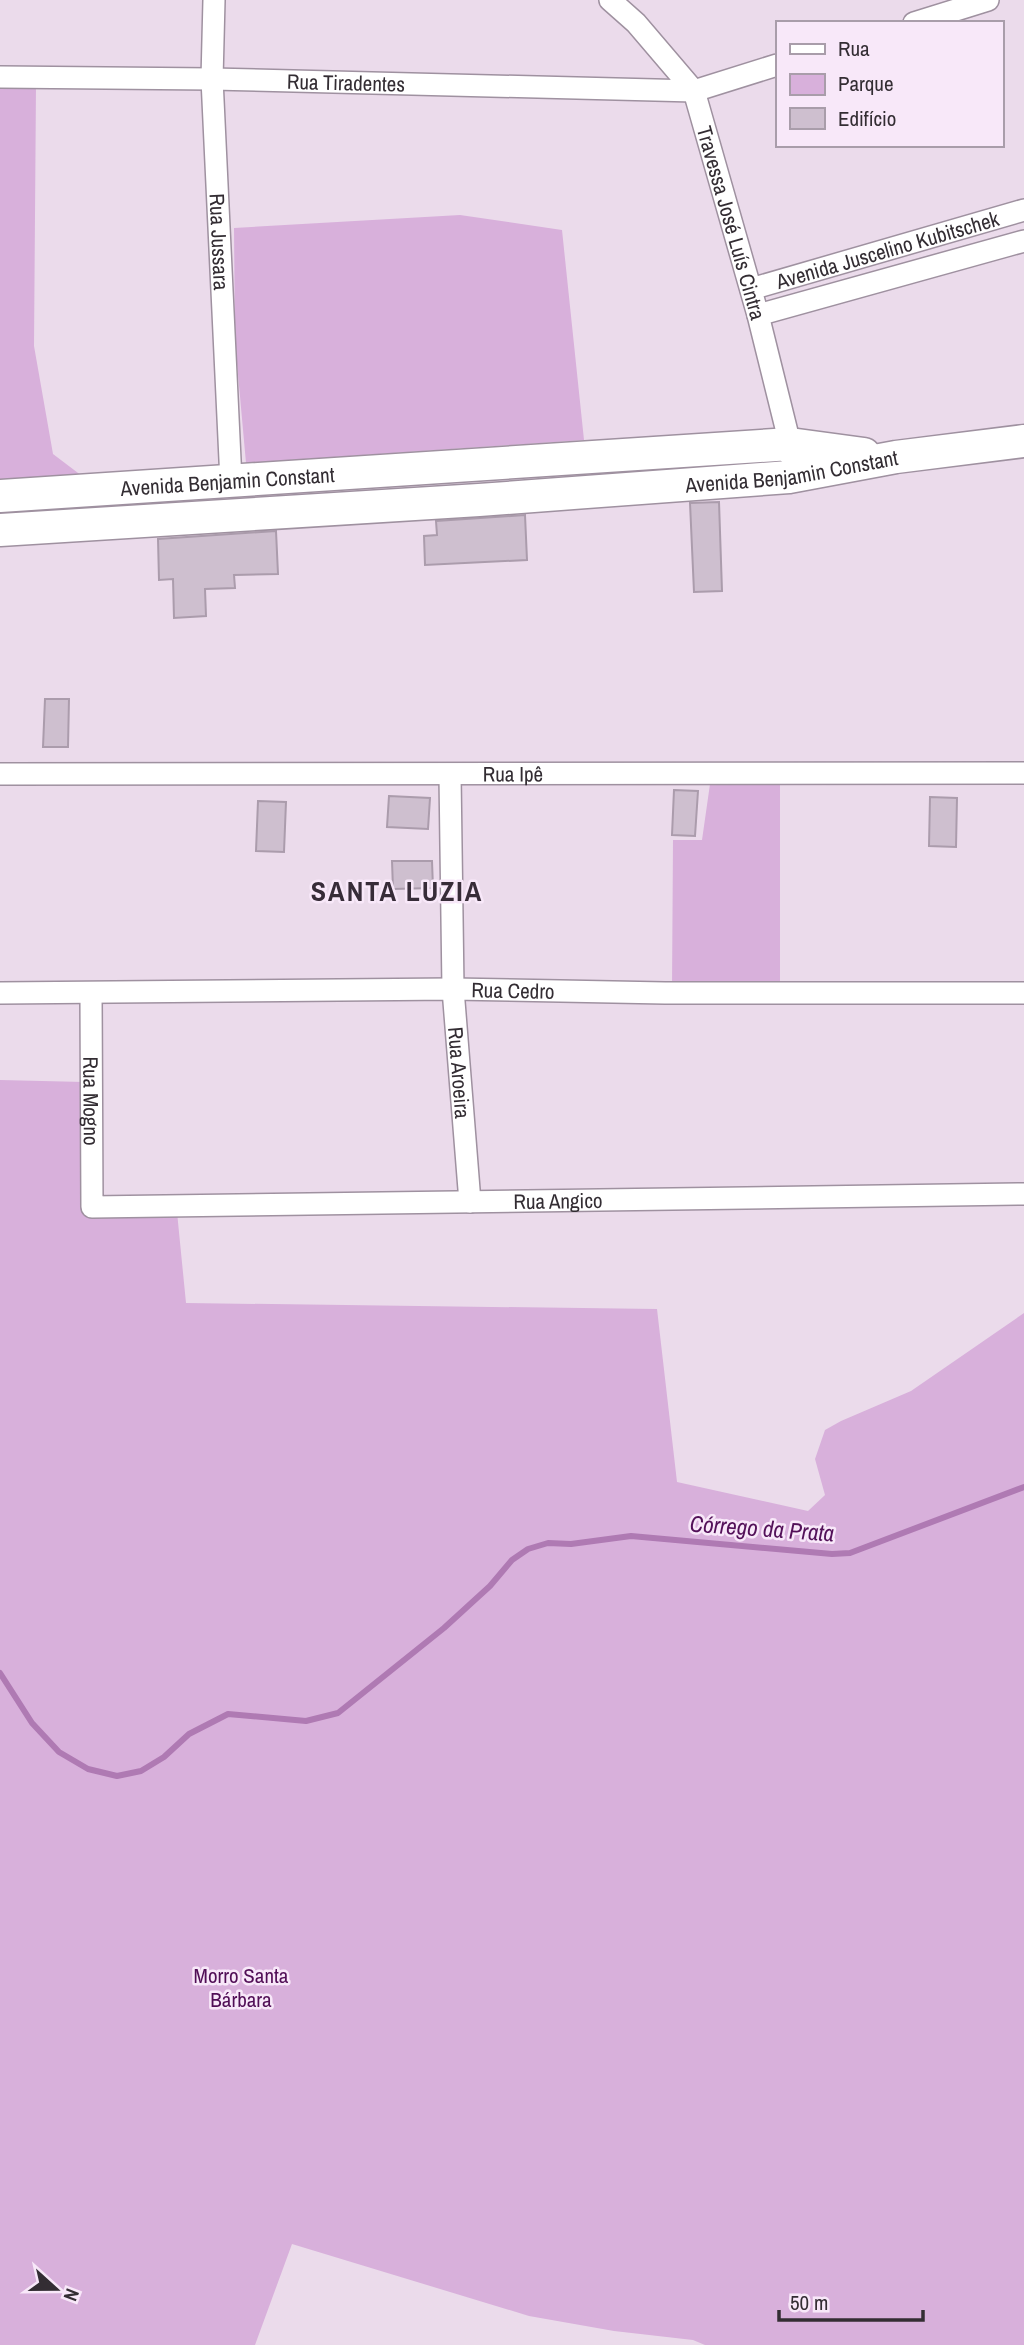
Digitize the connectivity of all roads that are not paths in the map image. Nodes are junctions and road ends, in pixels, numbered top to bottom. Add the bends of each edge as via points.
1 (214, 0) edge
2 (610, 0) edge
3 (988, 0) edge
4 (920, 21) edge
5 (776, 65) edge
6 (0, 77) edge
7 (212, 79) junction
8 (694, 91) junction
9 (1024, 211) edge
10 (1024, 241) edge
11 (751, 289) junction
12 (758, 315) junction
13 (1024, 441) edge
14 (790, 444) junction
15 (896, 457) junction
16 (477, 465) junction
17 (789, 477) junction
18 (231, 481) junction
19 (0, 496) edge
20 (479, 500) junction
21 (0, 530) edge
22 (1024, 773) edge
23 (0, 774) edge
24 (450, 775) junction
25 (453, 989) junction
26 (0, 993) edge
27 (1024, 993) edge
28 (91, 994) junction
29 (1024, 1194) edge
30 (470, 1202) junction
31 (92, 1207) joint

1 - 7 street, Rua Jussara
2 - 8 street, Travessa José Luís Cintra via 636,23
3 - 4 street
5 - 8 street, Rua Tiradentes
6 - 7 street, Rua Tiradentes
7 - 8 street, Rua Tiradentes
7 - 18 street, Rua Jussara
8 - 11 street, Travessa José Luís Cintra
9 - 11 street, Avenida Juscelino Kubitschek
10 - 12 street, Avenida Juscelino Kubitschek
11 - 12 street, Travessa José Luís Cintra
12 - 14 street, Travessa José Luís Cintra
13 - 15 street
14 - 15 street, Avenida Benjamin Constant
14 - 16 street, Avenida Benjamin Constant
14 - 17 street, Travessa José Luís Cintra
15 - 17 street, Avenida Benjamin Constant
16 - 18 street, Avenida Benjamin Constant
16 - 20 street
17 - 20 street, Avenida Benjamin Constant
18 - 19 street, Avenida Benjamin Constant
20 - 21 street, Avenida Benjamin Constant
22 - 24 street, Rua Ipê
23 - 24 street, Rua Ipê
24 - 25 street, Rua Aroeira
25 - 27 street, Rua Cedro
25 - 28 street, Rua Cedro
25 - 30 street, Rua Aroeira
26 - 28 street, Rua Cedro
28 - 31 street, Rua Mogno
29 - 30 street, Rua Angico
30 - 31 street, Rua Angico

